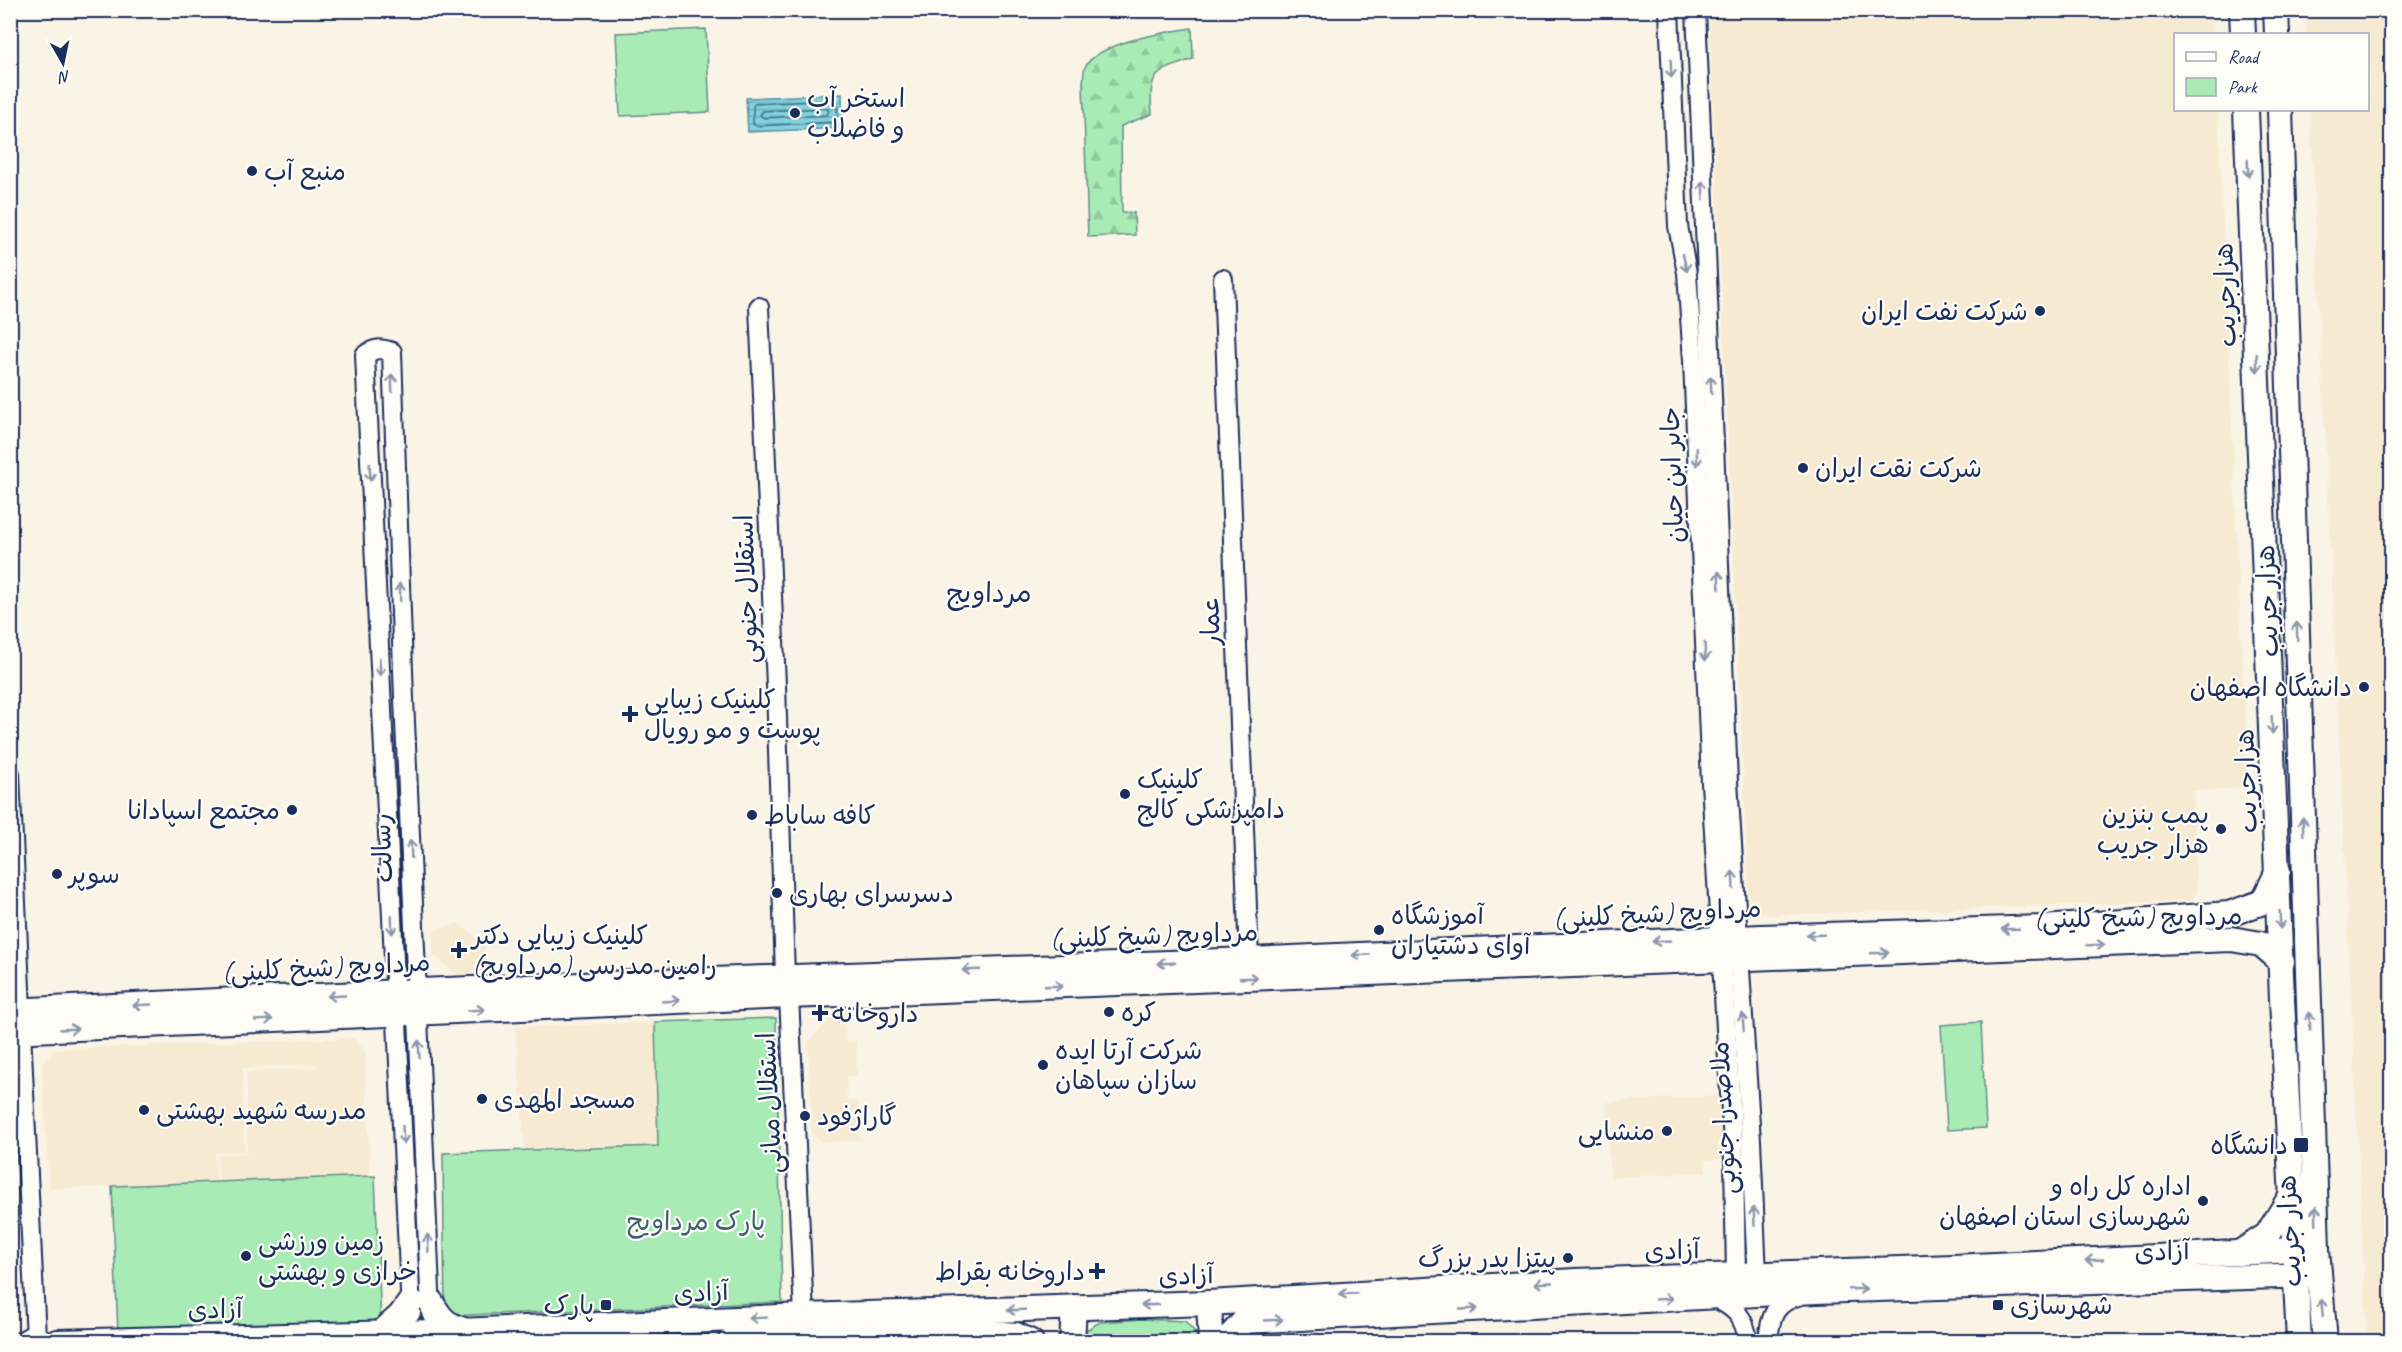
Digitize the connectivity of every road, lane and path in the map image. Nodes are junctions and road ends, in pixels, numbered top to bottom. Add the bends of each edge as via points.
1 (1669, 10) edge
2 (1696, 10) edge
3 (2242, 10) edge
4 (2276, 10) edge
5 (2243, 33) edge
6 (2277, 33) edge
7 (2246, 111) edge
8 (2280, 111) edge
9 (1223, 279) dead end
10 (759, 307) dead end
11 (10, 774) edge
12 (2278, 871) junction
13 (2044, 938) junction
14 (1729, 949) junction
15 (1249, 960) junction
16 (2282, 962) junction
17 (787, 986) junction
18 (406, 1003) junction
19 (16, 1021) edge
20 (2291, 1196) junction
21 (2317, 1250) junction
22 (2293, 1251) junction
23 (2236, 1254) junction
24 (2319, 1274) junction
25 (1747, 1275) junction
26 (2295, 1276) junction
27 (1954, 1277) junction
28 (1816, 1291) junction
29 (1576, 1292) junction
30 (1711, 1296) junction
31 (421, 1301) junction
32 (1209, 1302) junction
33 (1074, 1307) junction
34 (466, 1331) junction
35 (804, 1332) edge
36 (381, 1333) junction
37 (422, 1337) edge
38 (41, 1341) edge
39 (730, 1341) edge
40 (1031, 1341) edge
41 (1072, 1341) edge
42 (1211, 1341) edge
43 (1225, 1341) edge
44 (1748, 1341) edge
45 (1768, 1341) edge
46 (2299, 1341) edge
47 (2325, 1341) edge

1 -> 14 street, جابر ابن حیان via 1678,226 1687,273
14 -> 2 street, جابر ابن حیان via 1728,782
3 - 5 main road
4 - 6 main road
7 -> 12 main road, هزارجریب
21 -> 8 main road, هزار جریب
9 - 15 street, عمار
10 - 17 street, استقلال جنوبی
11 - 19 street
12 - 13 main road, مرداویج (شیخ کلینی) via 2263,902 2229,914
12 -> 16 main road, هزارجریب
13 - 14 main road, مرداویج (شیخ کلینی)
13 -> 16 main road, مرداویج (شیخ کلینی) via 2231,939 2261,944
14 -> 15 main road, مرداویج (شیخ کلینی)
17 -> 14 main road, مرداویج (شیخ کلینی)
14 - 25 street, ملاصدرا جنوبی via 1734,1159
15 -> 17 main road, مرداویج (شیخ کلینی)
16 - 20 main road, هزارجریب
17 - 18 main road, مرداویج (شیخ کلینی)
17 - 35 street, استقلال میانی
18 -> 18 street, رسالت via 392,352 381,348 365,355
18 - 19 main road, مرداویج (شیخ کلینی)
18 - 31 street, رسالت
19 - 38 street
20 - 22 main road, هزارجریب
20 - 23 main road via 2267,1235
21 - 22 main road, آزادی
21 - 24 main road, هزار جریب
22 - 23 main road, آزادی
22 - 26 main road, هزارجریب
23 -> 27 main road, آزادی
24 - 26 main road, آزادی
47 -> 24 main road, هزار جریب
25 - 27 main road, آزادی
25 - 29 main road, آزادی
26 - 27 main road, آزادی
26 - 46 main road, هزارجریب
28 -> 27 main road, آزادی
28 - 30 main road, آزادی
28 - 45 street via 1786,1299 1773,1312
29 -> 30 main road, آزادی
29 -> 32 main road, آزادی
43 -> 29 main road, آزادی via 1244,1321
30 - 44 street via 1743,1319
31 - 34 main road via 447,1324
31 - 36 main road
31 - 37 street, رسالت
32 -> 33 main road, آزادی
32 - 42 main road
33 -> 35 main road, آزادی
33 - 41 main road
35 -> 34 main road, آزادی
34 - 37 main road, آزادی
35 - 39 main road, آزادی
35 - 40 main road, آزادی via 990,1333 1016,1335
36 - 37 main road, آزادی
36 - 38 main road, آزادی

